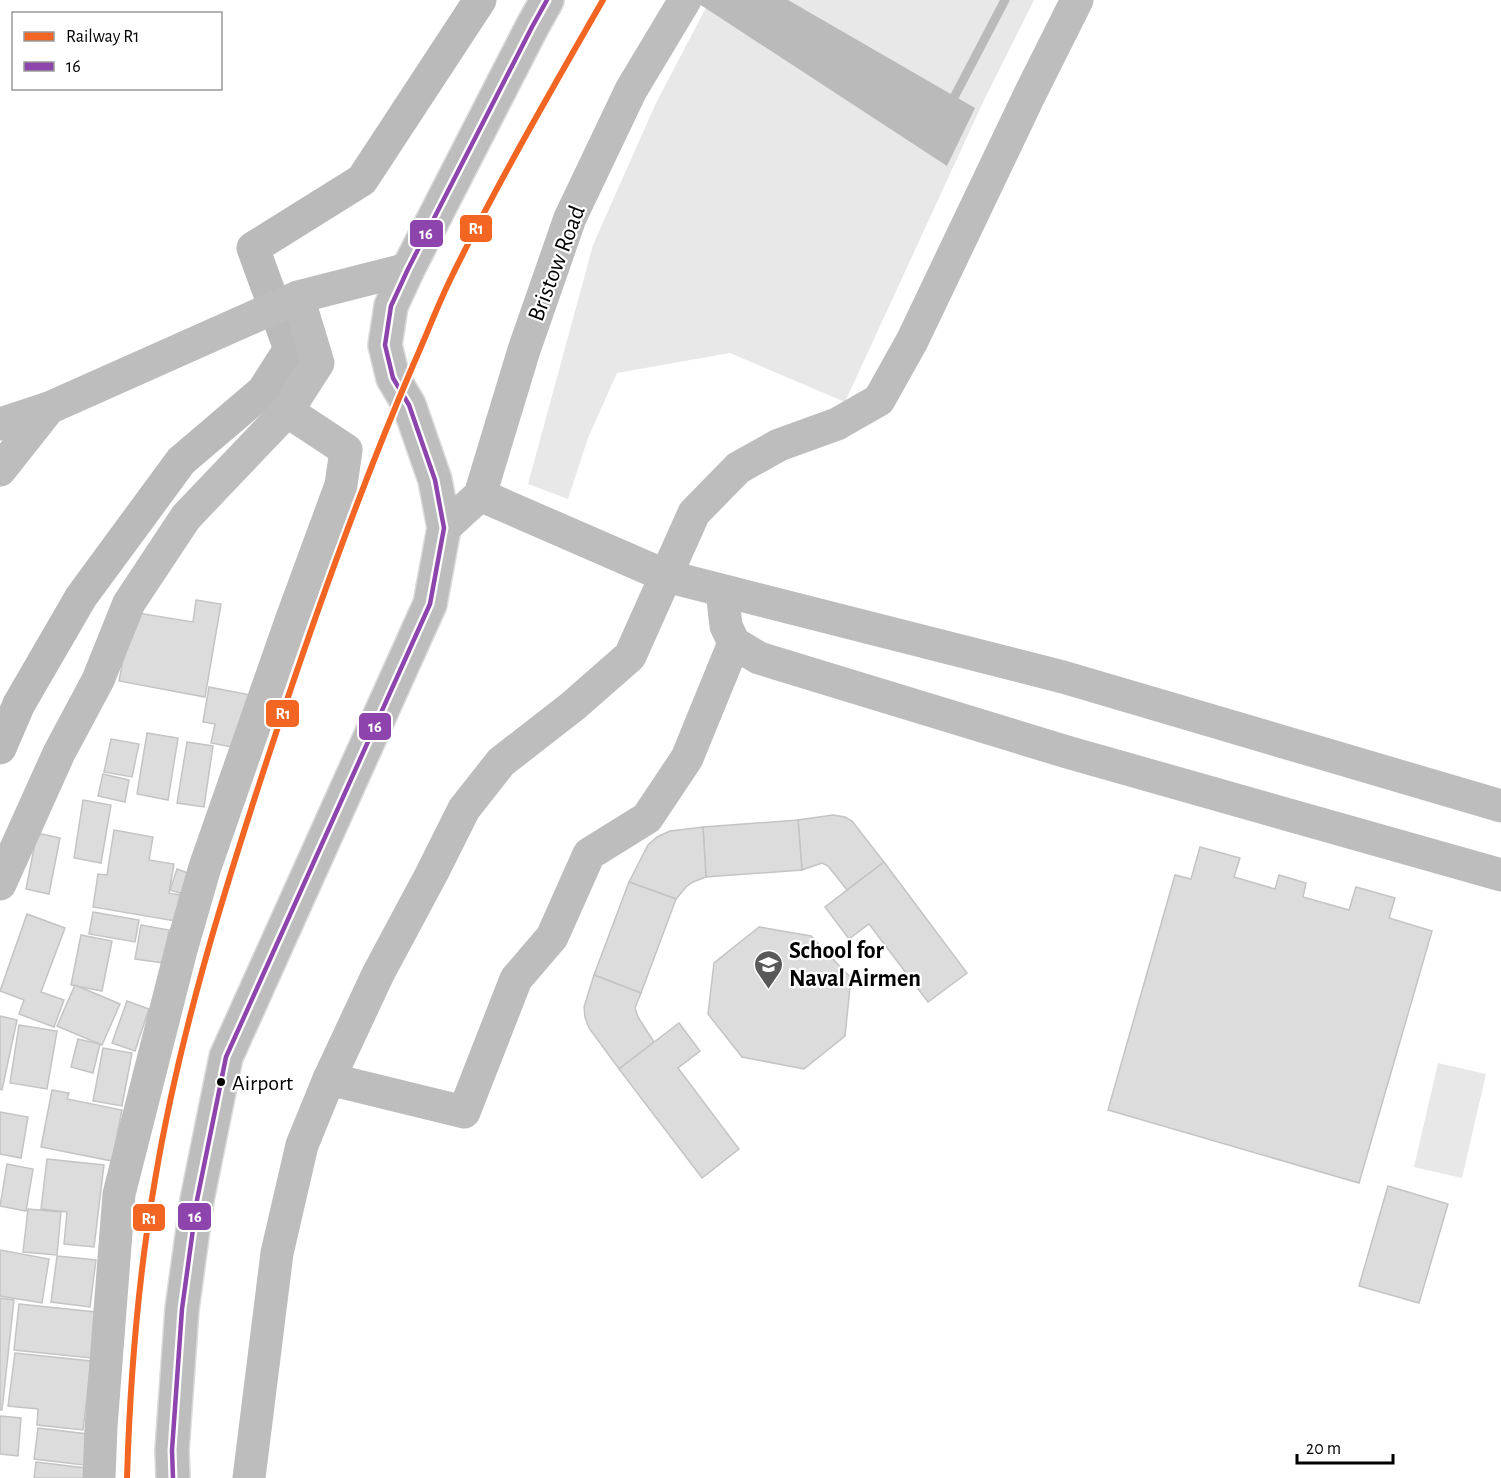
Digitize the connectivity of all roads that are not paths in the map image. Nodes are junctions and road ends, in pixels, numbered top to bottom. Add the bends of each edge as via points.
1 (547, 0) edge
2 (1077, 0) edge
3 (681, 8) edge
4 (408, 269) junction
5 (298, 297) junction
6 (50, 408) junction
7 (287, 411) junction
8 (0, 424) edge
9 (0, 470) edge
10 (480, 495) junction
11 (444, 528) junction
12 (666, 576) junction
13 (722, 591) junction
14 (734, 643) junction
15 (1501, 806) edge
16 (1501, 875) edge
17 (0, 884) edge
18 (329, 1079) junction
19 (99, 1478) edge
20 (173, 1478) edge
21 (249, 1478) edge

1 - 4 street
2 - 12 street via 879,400 837,424 779,446 738,468 694,513
3 - 10 street, Bristow Road via 631,90 570,218
4 - 5 street
4 - 11 street via 391,306 385,345 393,378 409,405 435,480
5 - 6 street
5 - 7 street via 318,363
6 - 8 street
6 - 9 street
7 - 17 street via 186,517 129,603 98,680 59,753
7 - 19 street via 346,450 341,485 205,867 119,1194
10 - 11 street
10 - 12 street
11 - 20 street via 430,604 226,1057 197,1200 182,1309
12 - 13 street
12 - 18 street via 630,656 501,762 464,809 378,974
13 - 14 street via 726,626
13 - 15 street via 1064,678
14 - 16 street via 759,658 998,731
14 - 18 street via 687,758 647,818 589,854 552,937 516,979 464,1113
18 - 21 street via 302,1145 277,1253

